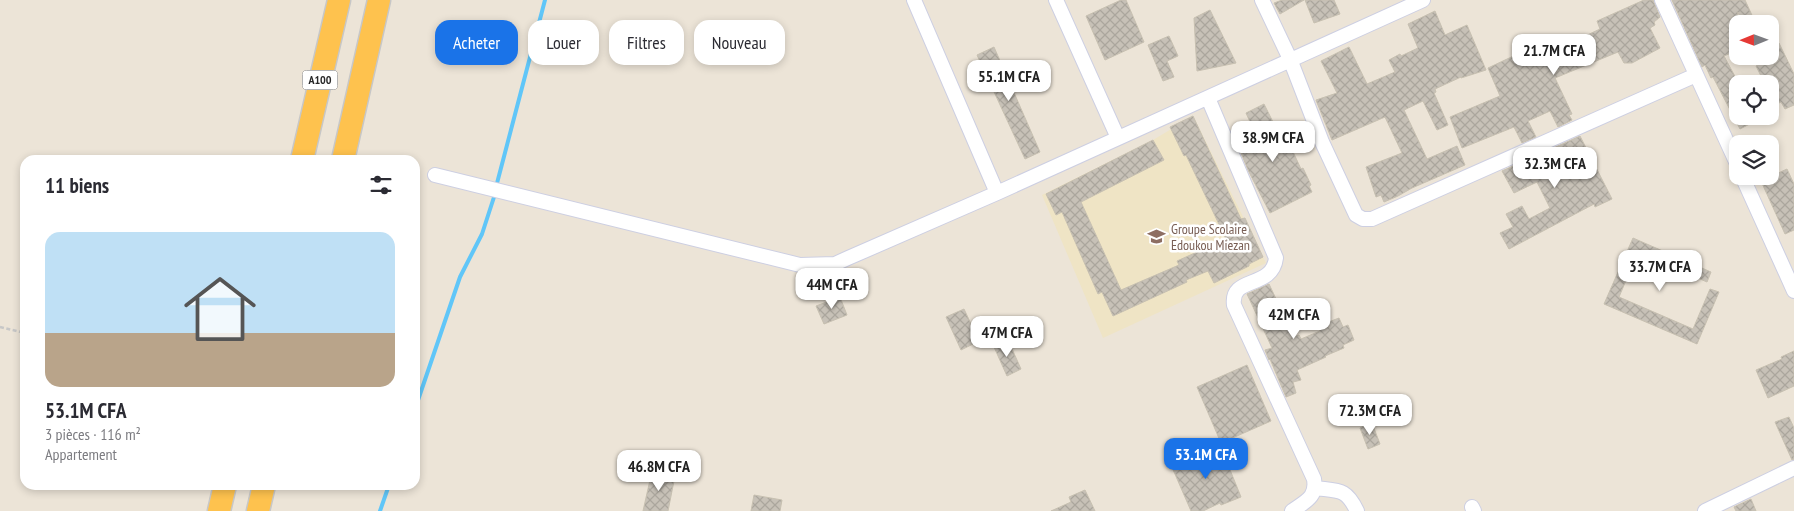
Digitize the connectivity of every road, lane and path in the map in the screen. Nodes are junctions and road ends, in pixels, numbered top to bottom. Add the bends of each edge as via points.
1 (339, 0) edge
2 (379, 0) edge
3 (914, 0) edge
4 (1056, 0) edge
5 (1262, 0) edge
6 (1423, 0) edge
7 (1662, 0) edge
8 (1290, 60) junction
9 (1696, 74) junction
10 (1208, 98) junction
11 (1118, 138) junction
12 (1729, 146) edge
13 (303, 155) edge
14 (344, 155) edge
15 (435, 175) dead end
16 (1746, 185) edge
17 (997, 193) junction
18 (1794, 291) edge
19 (0, 328) edge
20 (20, 332) edge
21 (1794, 468) edge
22 (1315, 488) junction
23 (224, 490) edge
24 (263, 490) edge
25 (219, 511) edge
26 (258, 511) edge
27 (1292, 511) edge
28 (1357, 511) edge
29 (1705, 511) edge

1 - 13 highway, A100
2 - 14 highway
3 - 17 street
4 - 11 street
5 - 8 street
6 - 8 street
7 - 9 street
8 - 9 street via 1322,142 1356,215 1362,219 1372,219
8 - 10 street
9 - 12 street
10 - 11 street
10 - 22 street via 1276,258 1275,268 1267,276 1238,289 1232,297 1234,305 1314,479
11 - 17 street
15 - 17 street via 800,265 834,264
16 - 18 street
19 - 20 path
21 - 29 street
22 - 27 street via 1312,496
22 - 28 street via 1346,493
23 - 25 highway
24 - 26 highway

